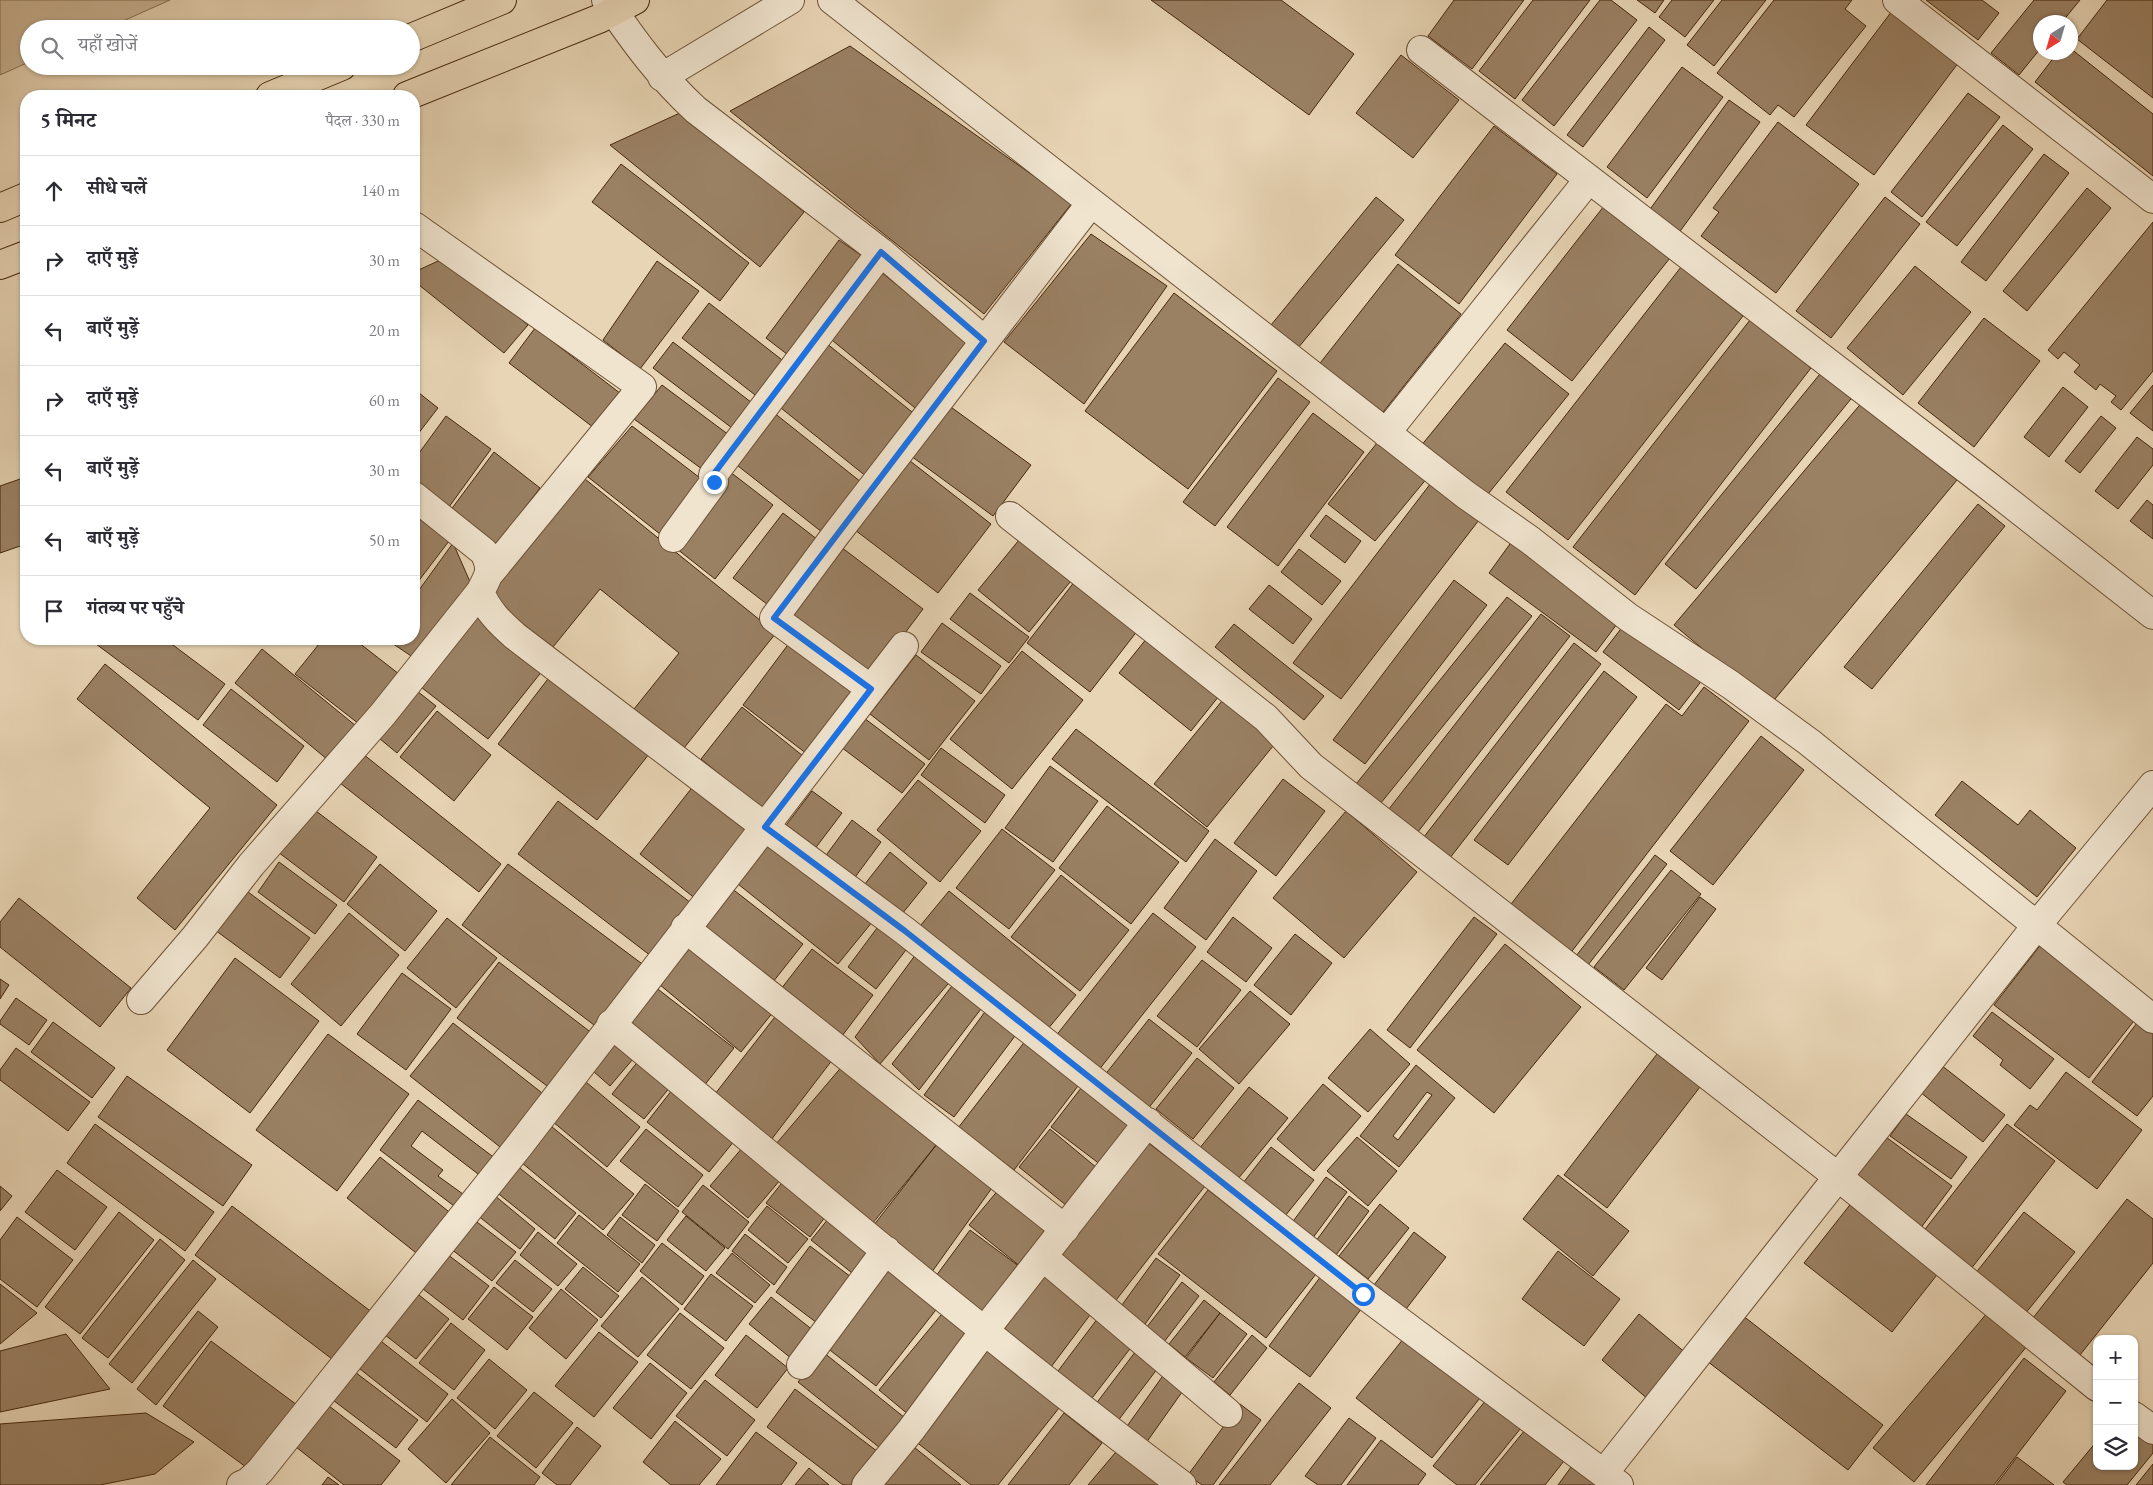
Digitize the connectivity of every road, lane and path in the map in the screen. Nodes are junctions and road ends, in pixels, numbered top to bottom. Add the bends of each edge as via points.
1 (502, 0) edge
2 (790, 0) edge
3 (832, 0) edge
4 (1897, 0) edge
5 (618, 4) edge
6 (420, 34) edge
7 (1421, 50) dead end
8 (320, 75) edge
9 (662, 77) junction
10 (284, 90) edge
11 (420, 90) edge
12 (1589, 179) junction
13 (2153, 199) edge
14 (20, 200) edge
15 (1091, 203) junction
16 (0, 208) edge
17 (420, 230) edge
18 (881, 252) junction
19 (20, 257) edge
20 (0, 265) edge
21 (984, 341) junction
22 (1386, 433) junction
23 (420, 501) edge
24 (1010, 516) dead end
25 (673, 538) dead end
26 (485, 582) junction
27 (2153, 615) edge
28 (904, 646) dead end
29 (871, 689) junction
30 (2153, 785) edge
31 (765, 827) junction
32 (2037, 925) junction
33 (685, 928) junction
34 (141, 1000) dead end
35 (2153, 1019) edge
36 (611, 1024) junction
37 (1148, 1122) junction
38 (1837, 1176) junction
39 (1065, 1229) junction
40 (886, 1250) junction
41 (1043, 1257) junction
42 (985, 1330) junction
43 (801, 1365) dead end
44 (2093, 1384) edge
45 (1228, 1412) dead end
46 (2138, 1419) edge
47 (2153, 1430) edge
48 (1612, 1479) edge
49 (240, 1485) edge
50 (866, 1485) edge
51 (1182, 1485) edge

1 - 6 main road
2 - 9 street
3 - 15 street
4 - 13 street
5 - 9 street
5 - 11 main road
7 - 12 street
8 - 10 main road
9 - 18 street via 696,110
12 - 22 street
12 - 27 street
14 - 16 main road
15 - 21 street
15 - 22 street
17 - 26 street via 642,387
18 - 21 street
18 - 25 street via 713,475 714,482
19 - 20 main road
21 - 29 street via 774,618
22 - 32 street via 1628,617 1731,685 1808,742
23 - 26 street via 484,552 489,563
24 - 38 street via 1266,718 1311,766
26 - 31 street via 487,608 499,623
26 - 34 street via 382,714 251,865
28 - 29 street
29 - 31 street
30 - 32 street
31 - 33 street
31 - 37 street via 905,931
32 - 35 street
32 - 38 street
33 - 36 street
33 - 39 street
36 - 40 street
36 - 49 street via 260,1472
37 - 39 street
37 - 48 street via 1363,1294
38 - 44 street
38 - 48 street
39 - 41 street
40 - 42 street
40 - 43 street
41 - 42 street
41 - 45 street
42 - 50 street
42 - 51 street
46 - 47 street

